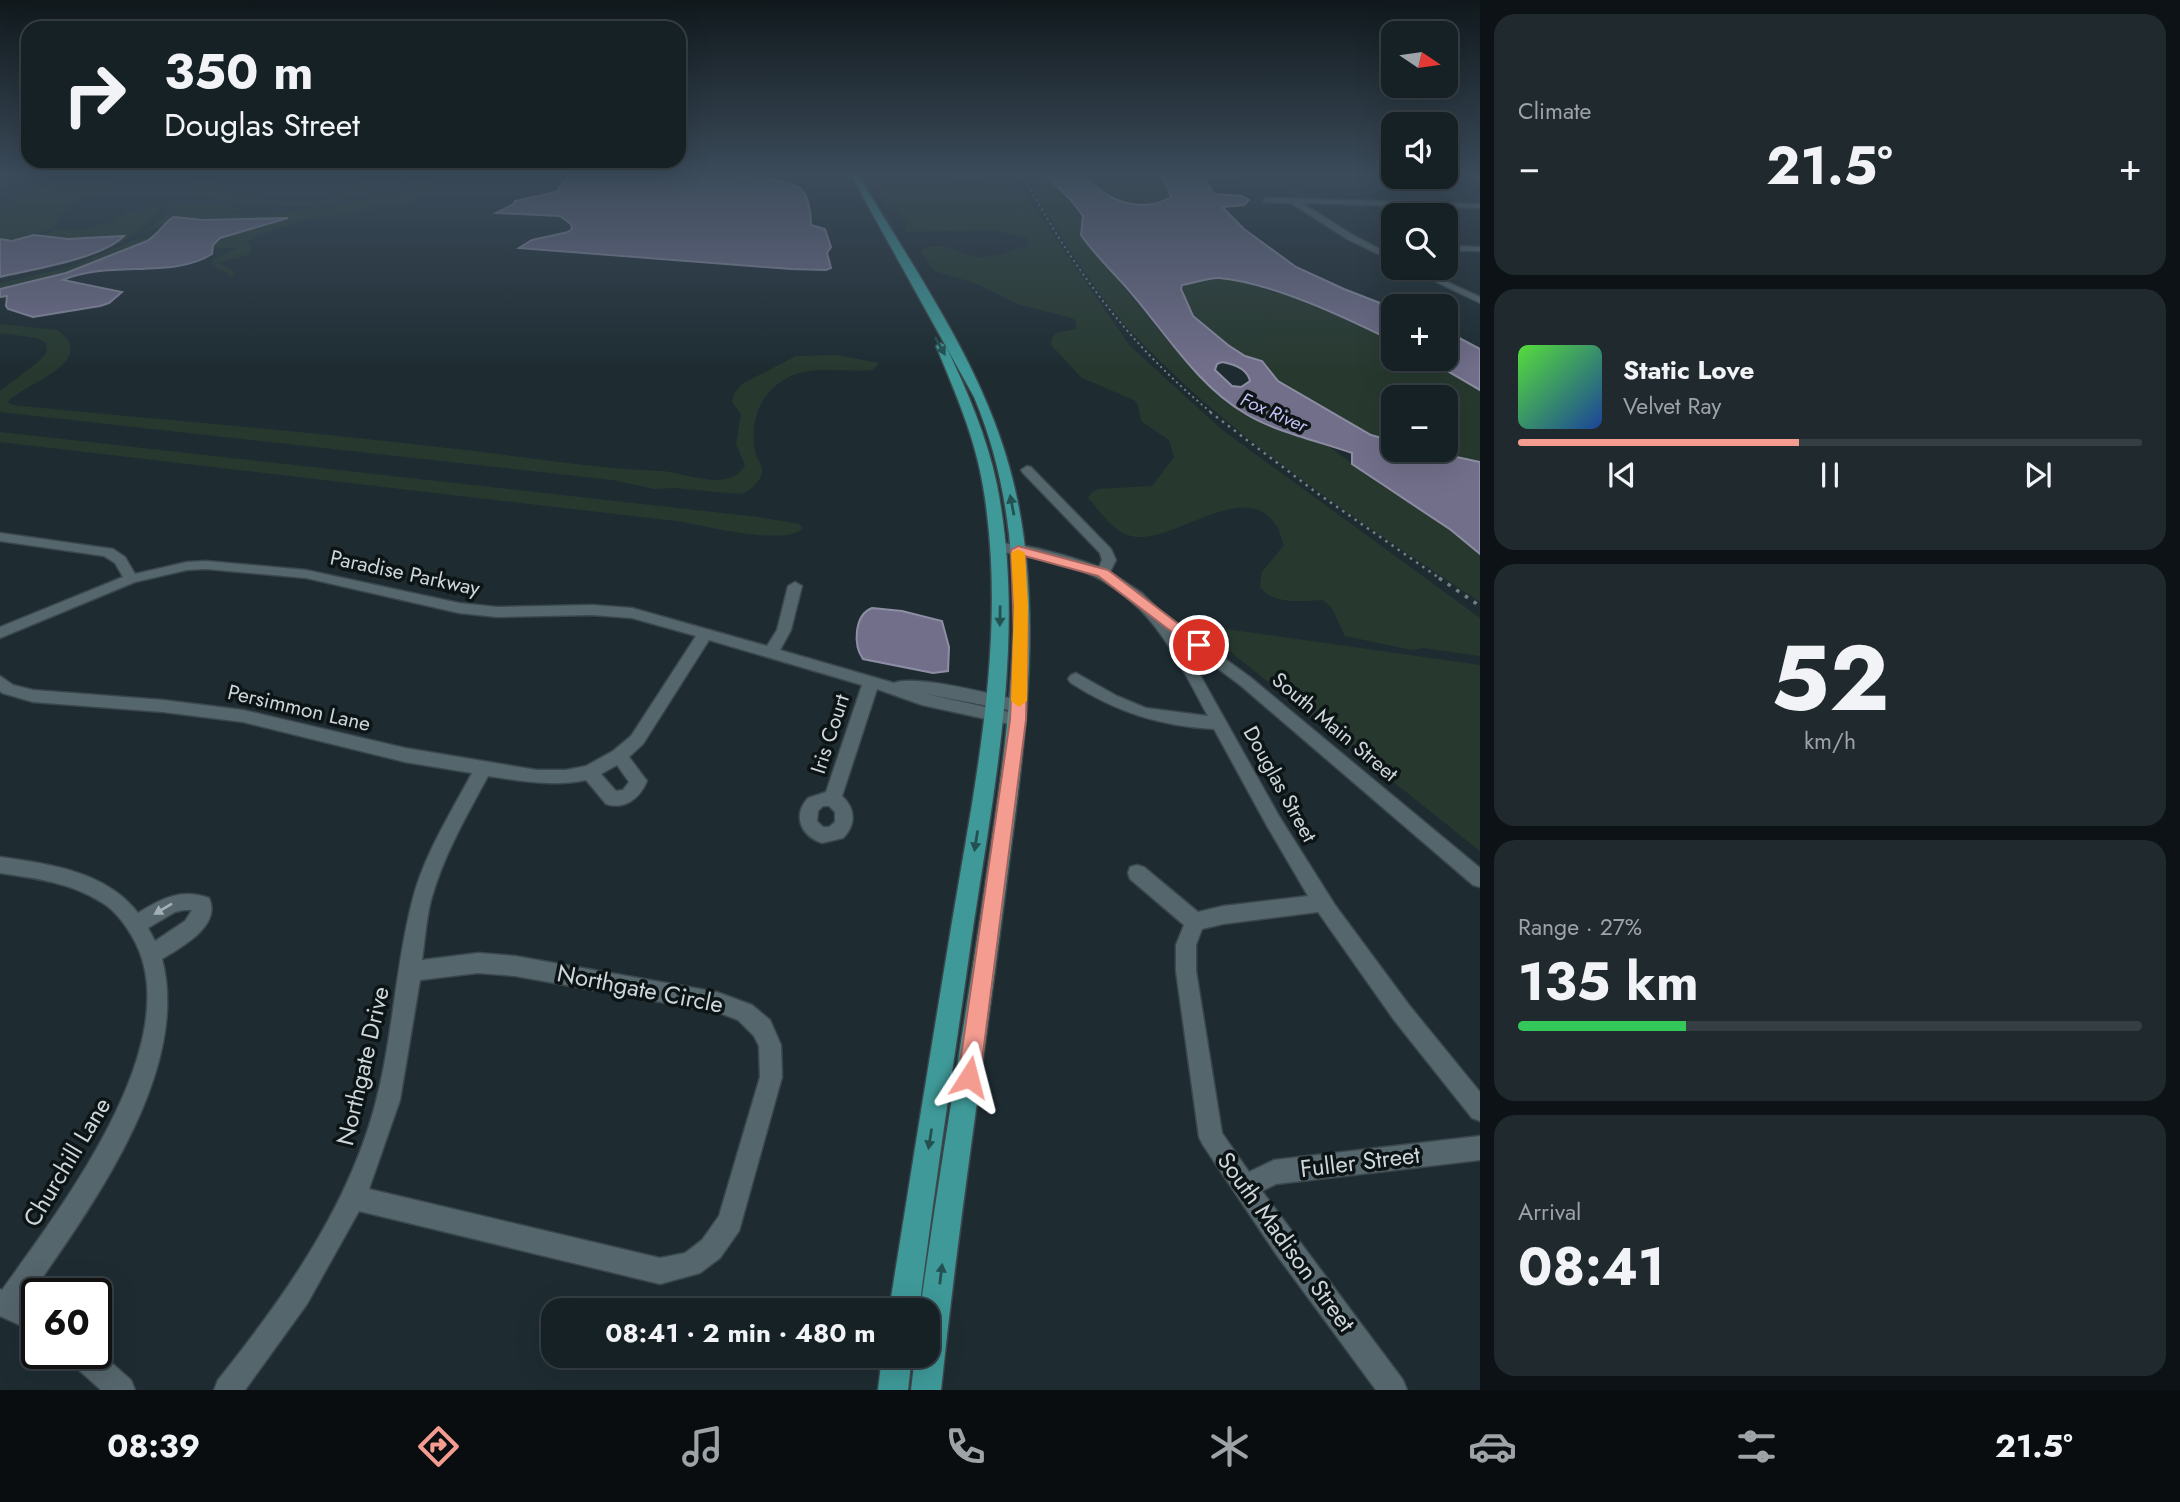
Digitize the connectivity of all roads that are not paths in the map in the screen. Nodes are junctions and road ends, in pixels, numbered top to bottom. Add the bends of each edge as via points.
1 (881, 240) edge
2 (891, 240) edge
3 (1356, 240) edge
4 (1364, 245) junction
5 (1381, 246) edge
6 (1458, 248) edge
7 (1480, 249) edge
8 (1381, 253) edge
9 (1436, 280) edge
10 (1479, 300) edge
11 (1027, 470) dead end
12 (0, 537) edge
13 (1009, 549) junction
14 (1103, 573) junction
15 (131, 579) junction
16 (795, 586) dead end
17 (1157, 615) junction
18 (0, 633) edge
19 (706, 633) junction
20 (771, 653) junction
21 (1076, 679) dead end
22 (0, 682) edge
23 (879, 684) junction
24 (995, 708) junction
25 (1018, 713) junction
26 (1220, 723) junction
27 (619, 756) junction
28 (483, 769) junction
29 (590, 772) junction
30 (832, 800) dead end
31 (0, 865) edge
32 (1136, 873) dead end
33 (1480, 879) edge
34 (1323, 903) junction
35 (1195, 922) junction
36 (136, 924) junction
37 (153, 954) junction
38 (411, 971) junction
39 (1480, 1110) edge
40 (1480, 1149) edge
41 (1244, 1187) junction
42 (355, 1198) junction
43 (906, 1298) edge
44 (3, 1303) edge
45 (21, 1312) edge
46 (896, 1368) edge
47 (98, 1369) edge
48 (121, 1390) edge
49 (228, 1390) edge
50 (893, 1390) edge
51 (926, 1390) edge
52 (1393, 1390) edge

1 -> 13 main road via 966,399
13 -> 2 main road via 1004,471 978,394
3 - 4 street
4 - 5 street
4 - 8 street
6 - 7 street
9 - 10 street
11 - 14 street via 1106,552 1109,560
12 - 15 street via 108,552 120,559
13 - 14 street, Douglas Street
13 -> 24 main road
13 - 25 main road via 1021,605
14 - 17 street, Douglas Street
15 - 18 street, Paradise Parkway
15 - 19 street, Paradise Parkway via 206,565 279,571 459,608 612,611
16 - 20 street via 784,630
17 - 26 street, Douglas Street
17 - 33 street, South Main Street via 1245,681
19 - 20 street, Paradise Parkway
19 - 27 street, Persimmon Lane via 637,740
20 - 23 street, Paradise Parkway
21 - 26 street via 1140,714 1177,722
22 - 28 street, Persimmon Lane via 33,696 243,716 403,755
23 - 24 street, Paradise Parkway via 922,699
23 - 30 street, Iris Court
24 - 25 street, Paradise Parkway
24 -> 43 main road
51 -> 25 main road
26 - 34 street, Douglas Street
27 - 29 street, Persimmon Lane
27 - 29 street via 638,780 628,796 612,799
28 - 29 street, Persimmon Lane via 537,777
28 - 38 street, Northgate Drive via 432,869 421,902
31 - 36 street, Churchill Lane via 67,877 108,895
32 - 35 street
34 - 35 street
34 - 39 street, Douglas Street via 1429,1049
35 - 41 street, South Madison Street via 1186,944 1186,971 1211,1137
36 - 37 street, Churchill Lane
37 -> 36 street via 195,926 202,904 190,899 174,901
37 - 44 street, Churchill Lane via 158,997 151,1049 128,1116 93,1179
38 - 42 street, Northgate Drive via 383,1118
38 - 42 street, Northgate Circle via 478,963 515,966 731,1005 754,1019 766,1036 771,1077 730,1222 711,1250 691,1264 660,1271
40 - 41 street, Fuller Street via 1274,1172
41 - 52 street, South Madison Street
42 - 49 street, Northgate Drive via 276,1328
44 - 45 street
46 - 50 main road
47 - 48 street

